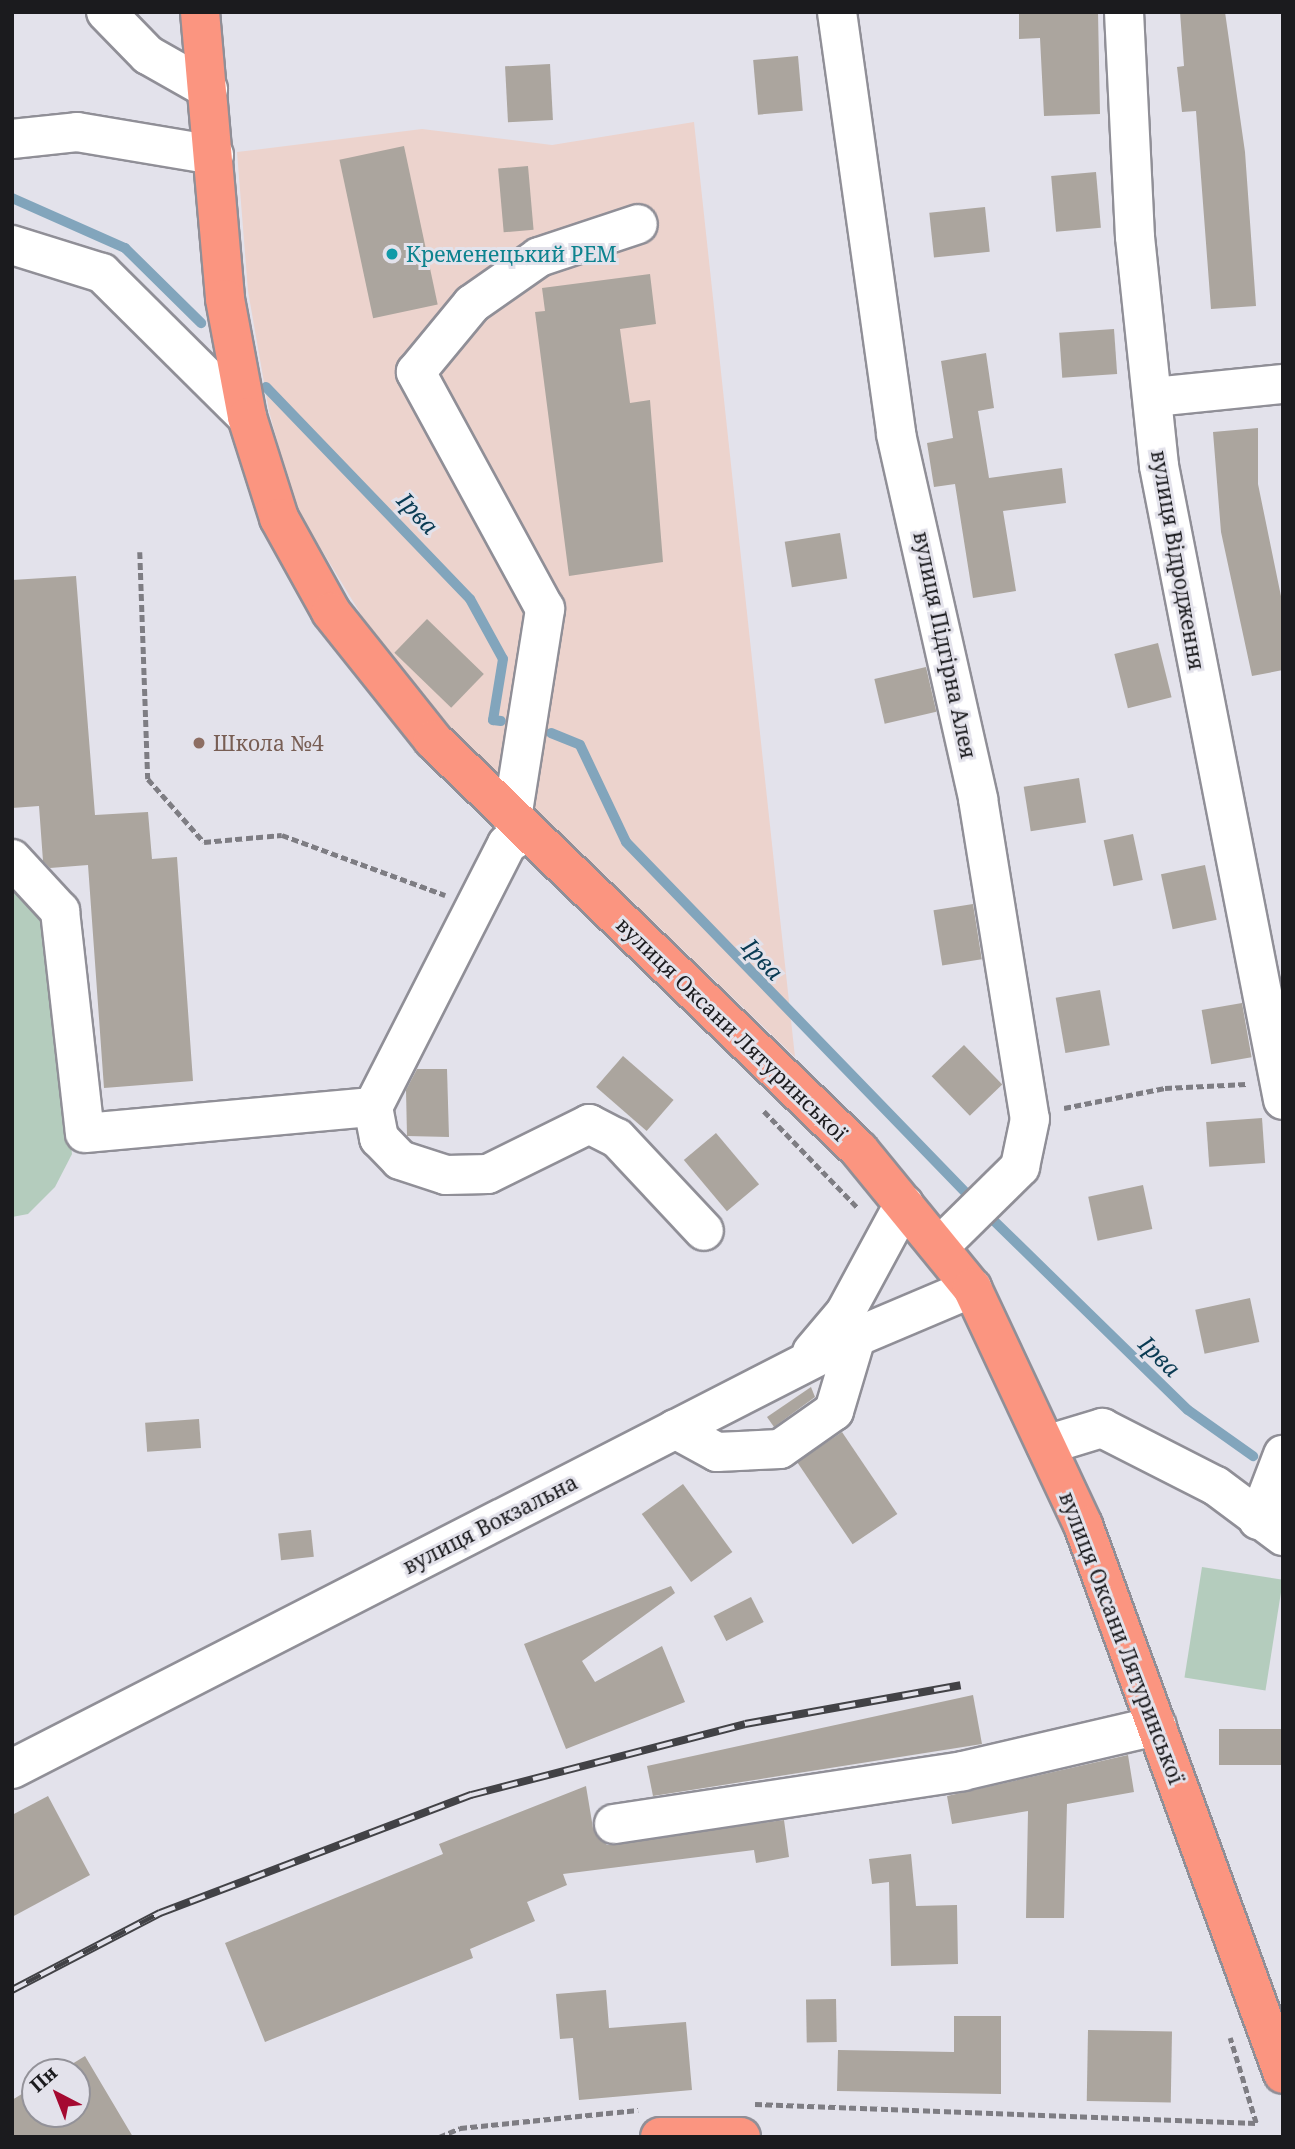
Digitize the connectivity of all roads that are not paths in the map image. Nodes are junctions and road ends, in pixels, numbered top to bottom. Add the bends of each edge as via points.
1 (106, 12) edge
2 (200, 12) edge
3 (836, 12) edge
4 (1125, 12) edge
5 (208, 89) junction
6 (12, 139) edge
7 (214, 156) junction
8 (638, 224) dead end
9 (12, 245) edge
10 (1283, 384) edge
11 (1154, 397) junction
12 (247, 417) junction
13 (519, 825) junction
14 (12, 859) edge
15 (1281, 1091) edge
16 (373, 1107) junction
17 (904, 1204) junction
18 (704, 1231) dead end
19 (940, 1246) junction
20 (972, 1288) junction
21 (856, 1336) junction
22 (802, 1365) junction
23 (675, 1429) junction
24 (1046, 1445) junction
25 (1283, 1455) edge
26 (1270, 1528) edge
27 (1157, 1726) junction
28 (12, 1769) edge
29 (614, 1824) dead end
30 (1283, 2074) edge
31 (742, 2120) edge
32 (654, 2123) edge
33 (703, 2136) edge

1 - 5 street via 148,55
2 - 5 highway, вулиця Оксани Лятуринської
3 - 19 street, вулиця Підгірна Алея via 897,433 978,799 1030,1119 1020,1167
4 - 11 street, вулиця Відродження via 1135,237
5 - 7 highway, вулиця Оксани Лятуринської
6 - 7 street via 77,132
7 - 12 highway, вулиця Оксани Лятуринської via 225,299
8 - 13 street via 539,257 472,304 416,372 545,610
9 - 12 street via 102,273
10 - 11 street
11 - 15 street, вулиця Відродження via 1159,466 1191,644
12 - 13 highway, вулиця Оксани Лятуринської via 279,518 331,612 433,740
13 - 16 street
13 - 17 highway, вулиця Оксани Лятуринської via 849,1141
14 - 16 street via 60,911 85,1133
16 - 18 street via 379,1138 400,1160 446,1175 488,1174 589,1124 617,1138
17 - 19 highway, вулиця Оксани Лятуринської
17 - 22 street via 845,1313
19 - 20 highway, вулиця Оксани Лятуринської
20 - 21 street, вулиця Вокзальна
20 - 24 highway, вулиця Оксани Лятуринської
21 - 22 street, вулиця Вокзальна
21 - 23 street via 834,1411 780,1449 717,1452
22 - 23 street, вулиця Вокзальна
23 - 28 street, вулиця Вокзальна
24 - 26 street via 1102,1428 1216,1486
24 - 27 highway, вулиця Оксани Лятуринської via 1083,1524
25 - 26 street
27 - 29 street via 963,1771
27 - 30 highway, вулиця Оксани Лятуринської
31 - 33 highway
32 - 33 highway

